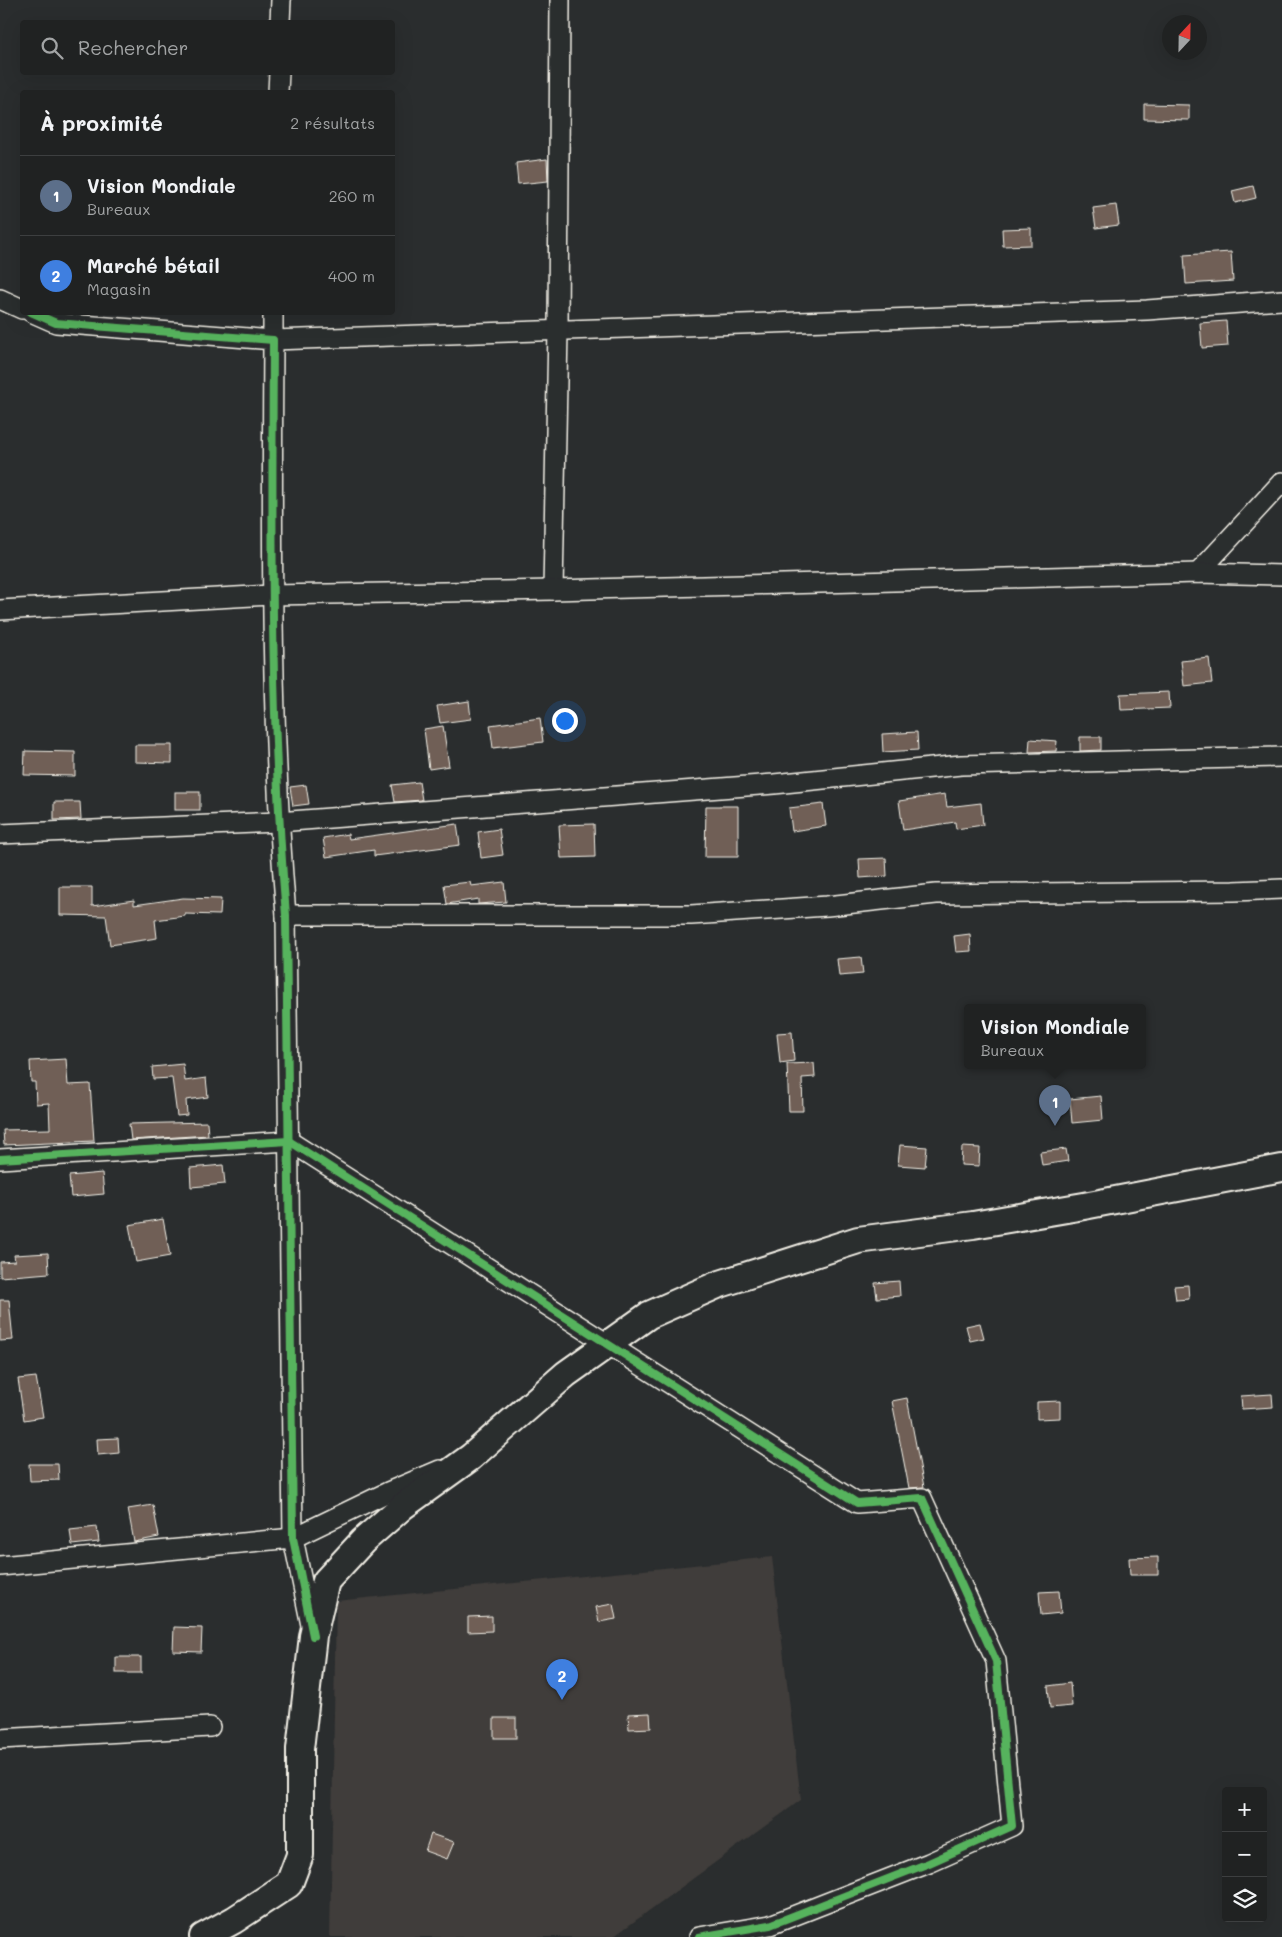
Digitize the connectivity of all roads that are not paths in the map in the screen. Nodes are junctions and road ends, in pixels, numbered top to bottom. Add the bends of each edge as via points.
1 (281, 0) edge
2 (560, 0) edge
3 (280, 20) edge
4 (279, 75) edge
5 (278, 90) edge
6 (0, 299) edge
7 (1282, 300) edge
8 (20, 308) edge
9 (38, 315) edge
10 (273, 315) edge
11 (558, 330) junction
12 (273, 340) junction
13 (1282, 482) edge
14 (1198, 573) junction
15 (1282, 575) edge
16 (553, 590) junction
17 (271, 595) junction
18 (0, 610) edge
19 (1282, 757) edge
20 (278, 822) junction
21 (0, 834) edge
22 (1282, 889) edge
23 (286, 916) junction
24 (289, 1141) junction
25 (0, 1159) edge
26 (1282, 1168) edge
27 (608, 1344) junction
28 (471, 1456) junction
29 (293, 1538) junction
30 (0, 1566) edge
31 (313, 1636) junction
32 (210, 1727) dead end
33 (0, 1739) edge
34 (203, 1937) edge
35 (699, 1937) edge

1 - 3 street
2 - 11 street
4 - 5 street
6 - 8 street
7 - 11 street via 1147,310
9 - 12 street via 56,323
10 - 12 street
11 - 12 street
11 - 16 street
12 - 17 street
13 - 14 street
14 - 15 street
14 - 16 street
16 - 17 street
17 - 18 street
17 - 20 street
19 - 20 street via 961,765 774,784
20 - 21 street
20 - 23 street
22 - 23 street via 936,894 827,906 690,915
23 - 24 street
24 - 25 street
24 - 27 street
24 - 29 street
26 - 27 street via 1084,1206 858,1240 717,1285 649,1315
27 - 28 street via 566,1374
27 - 35 street via 857,1503 922,1498 996,1661 1012,1826 929,1863 770,1925
28 - 29 street
28 - 31 street via 403,1506 326,1581
29 - 30 street
29 - 31 street
31 - 34 street via 300,1749 300,1855 292,1877 289,1884
32 - 33 street

